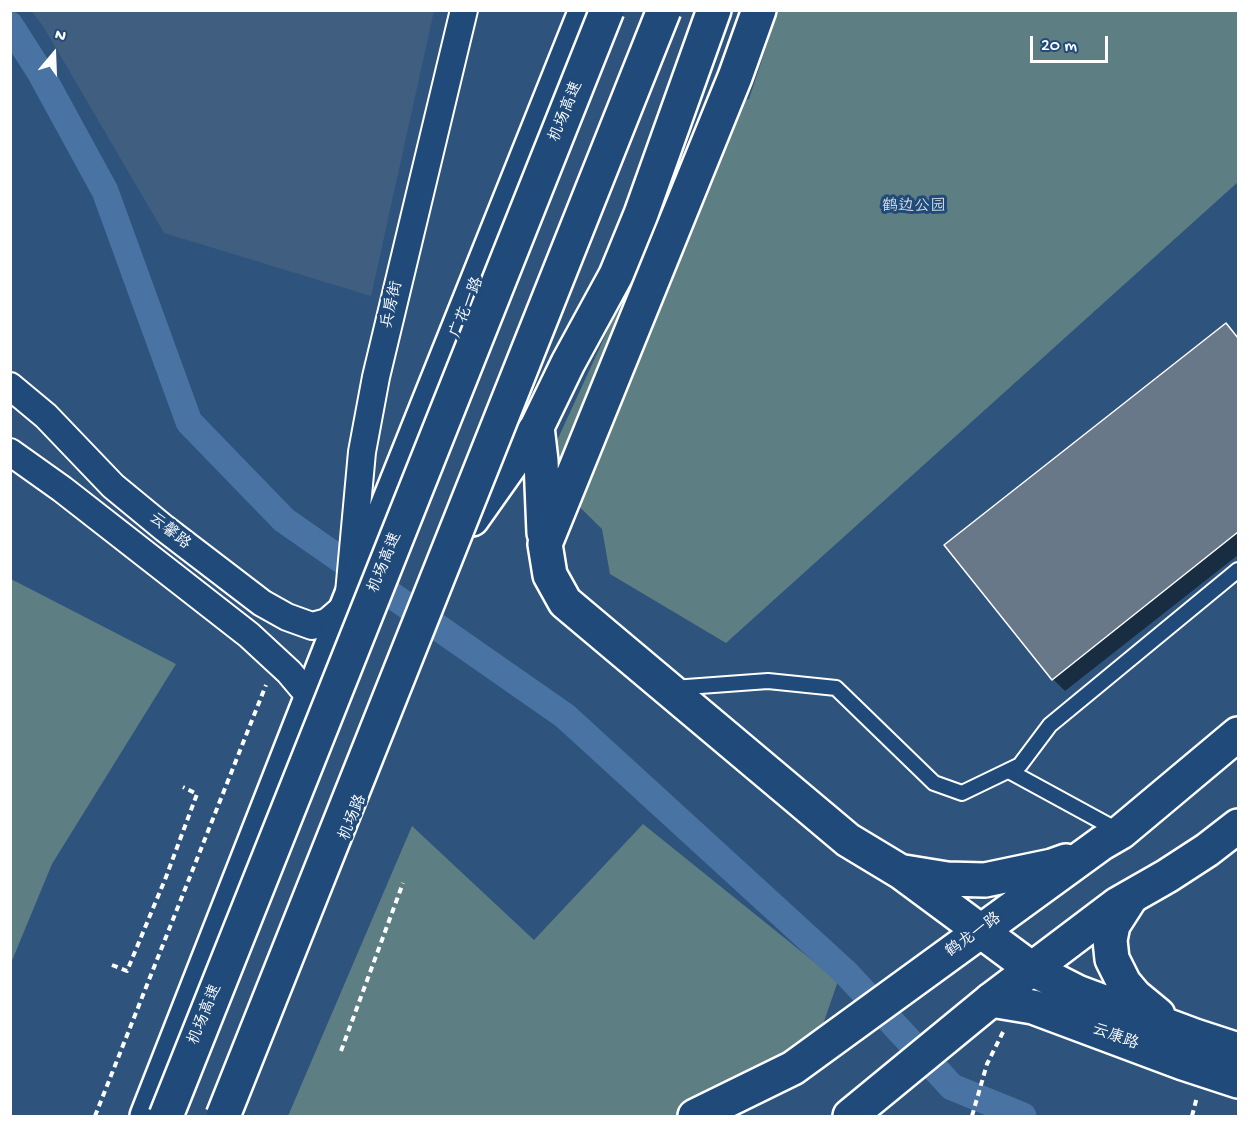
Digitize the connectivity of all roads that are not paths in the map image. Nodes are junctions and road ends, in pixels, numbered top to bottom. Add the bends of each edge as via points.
1 (464, 10) edge
2 (586, 10) edge
3 (607, 10) edge
4 (664, 10) edge
5 (676, 10) edge
6 (714, 10) edge
7 (759, 10) edge
8 (10, 386) edge
9 (537, 427) junction
10 (10, 452) edge
11 (369, 515) junction
12 (472, 519) junction
13 (545, 544) junction
14 (1239, 570) edge
15 (348, 602) junction
16 (669, 688) junction
17 (311, 698) junction
18 (1239, 734) edge
19 (1009, 771) junction
20 (1239, 826) edge
21 (1112, 838) junction
22 (901, 872) junction
23 (1131, 897) junction
24 (980, 932) junction
25 (1032, 969) junction
26 (991, 1000) junction
27 (1176, 1029) junction
28 (1239, 1050) edge
29 (1239, 1081) edge
30 (147, 1116) edge
31 (166, 1116) edge
32 (223, 1116) edge
33 (235, 1116) edge
34 (695, 1116) edge
35 (850, 1116) edge

1 - 11 street, 兵房街 via 362,452
2 - 11 main road, 广花一路
3 - 31 main road, 机场高速, bridge
4 - 32 main road, bridge
5 - 12 main road
6 - 9 main road via 616,275
7 - 13 main road
8 - 15 street, 云馨路 via 46,416 113,486 262,603 312,626 327,622
9 - 12 main road
9 - 13 main road, 云康路
10 - 17 street, 云馨路 via 249,635
11 - 15 main road, 广花一路
12 - 33 main road, 机场路
13 - 16 main road, 云康路 via 550,575 565,602
14 - 19 lane via 1050,725 1020,765
15 - 17 main road
16 - 19 lane via 768,681 836,688 934,783 963,793
16 - 22 main road, 云康路 via 848,840
17 - 30 main road
18 - 21 main road, 鹤龙一路
19 - 21 lane
20 - 23 main road
21 - 22 main road via 1052,866 985,879 947,879
21 - 24 main road, 鹤龙一路
22 - 24 main road, 云康路
23 - 25 main road
23 - 27 main road via 1113,925 1112,959 1135,996
24 - 25 main road, 云康路
24 - 34 main road, 鹤龙一路 via 794,1068
25 - 26 main road
25 - 27 main road, 云康路 via 1077,992
26 - 29 main road, 云康路 via 1033,1007
26 - 35 main road
27 - 28 main road, 云康路

